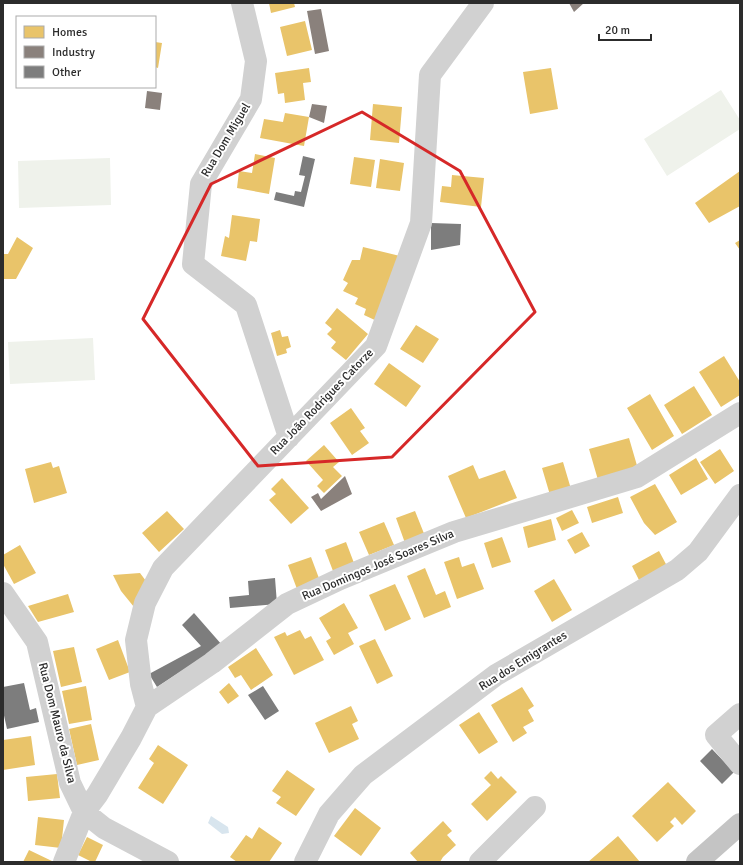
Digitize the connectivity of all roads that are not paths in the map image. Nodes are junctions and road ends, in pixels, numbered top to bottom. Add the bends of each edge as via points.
1 (242, 3) edge
2 (483, 3) edge
3 (740, 413) edge
4 (289, 437) junction
5 (740, 495) edge
6 (3, 593) edge
7 (147, 707) junction
8 (740, 714) edge
9 (740, 764) edge
10 (535, 807) dead end
11 (84, 812) junction
12 (740, 824) edge
13 (64, 862) edge
14 (168, 862) edge
15 (305, 862) edge
16 (480, 862) edge
17 (697, 862) edge

1 - 4 street, Rua Dom Miguel via 256,61 250,99 200,184 193,264 246,305
2 - 4 street, Rua João Rodrigues Catorze via 430,75 421,223 376,346
3 - 7 street, Rua Domingos José Soares Silva via 637,477 454,532 287,604 212,663
4 - 7 street, Rua João Rodrigues Catorze via 163,568 145,603 136,640 141,684
5 - 15 street, Rua dos Emigrantes via 698,552 677,570 496,675 363,775 330,814
6 - 11 street, Rua Dom Mauro da Silva via 37,642 70,783
7 - 11 street, Rua Domingos José Soares Silva via 97,795
8 - 9 street via 716,735
10 - 16 street
11 - 13 street, Rua Domingos José Soares Silva
11 - 14 street, Rua Dom Mauro da Silva via 104,828
12 - 17 main road

